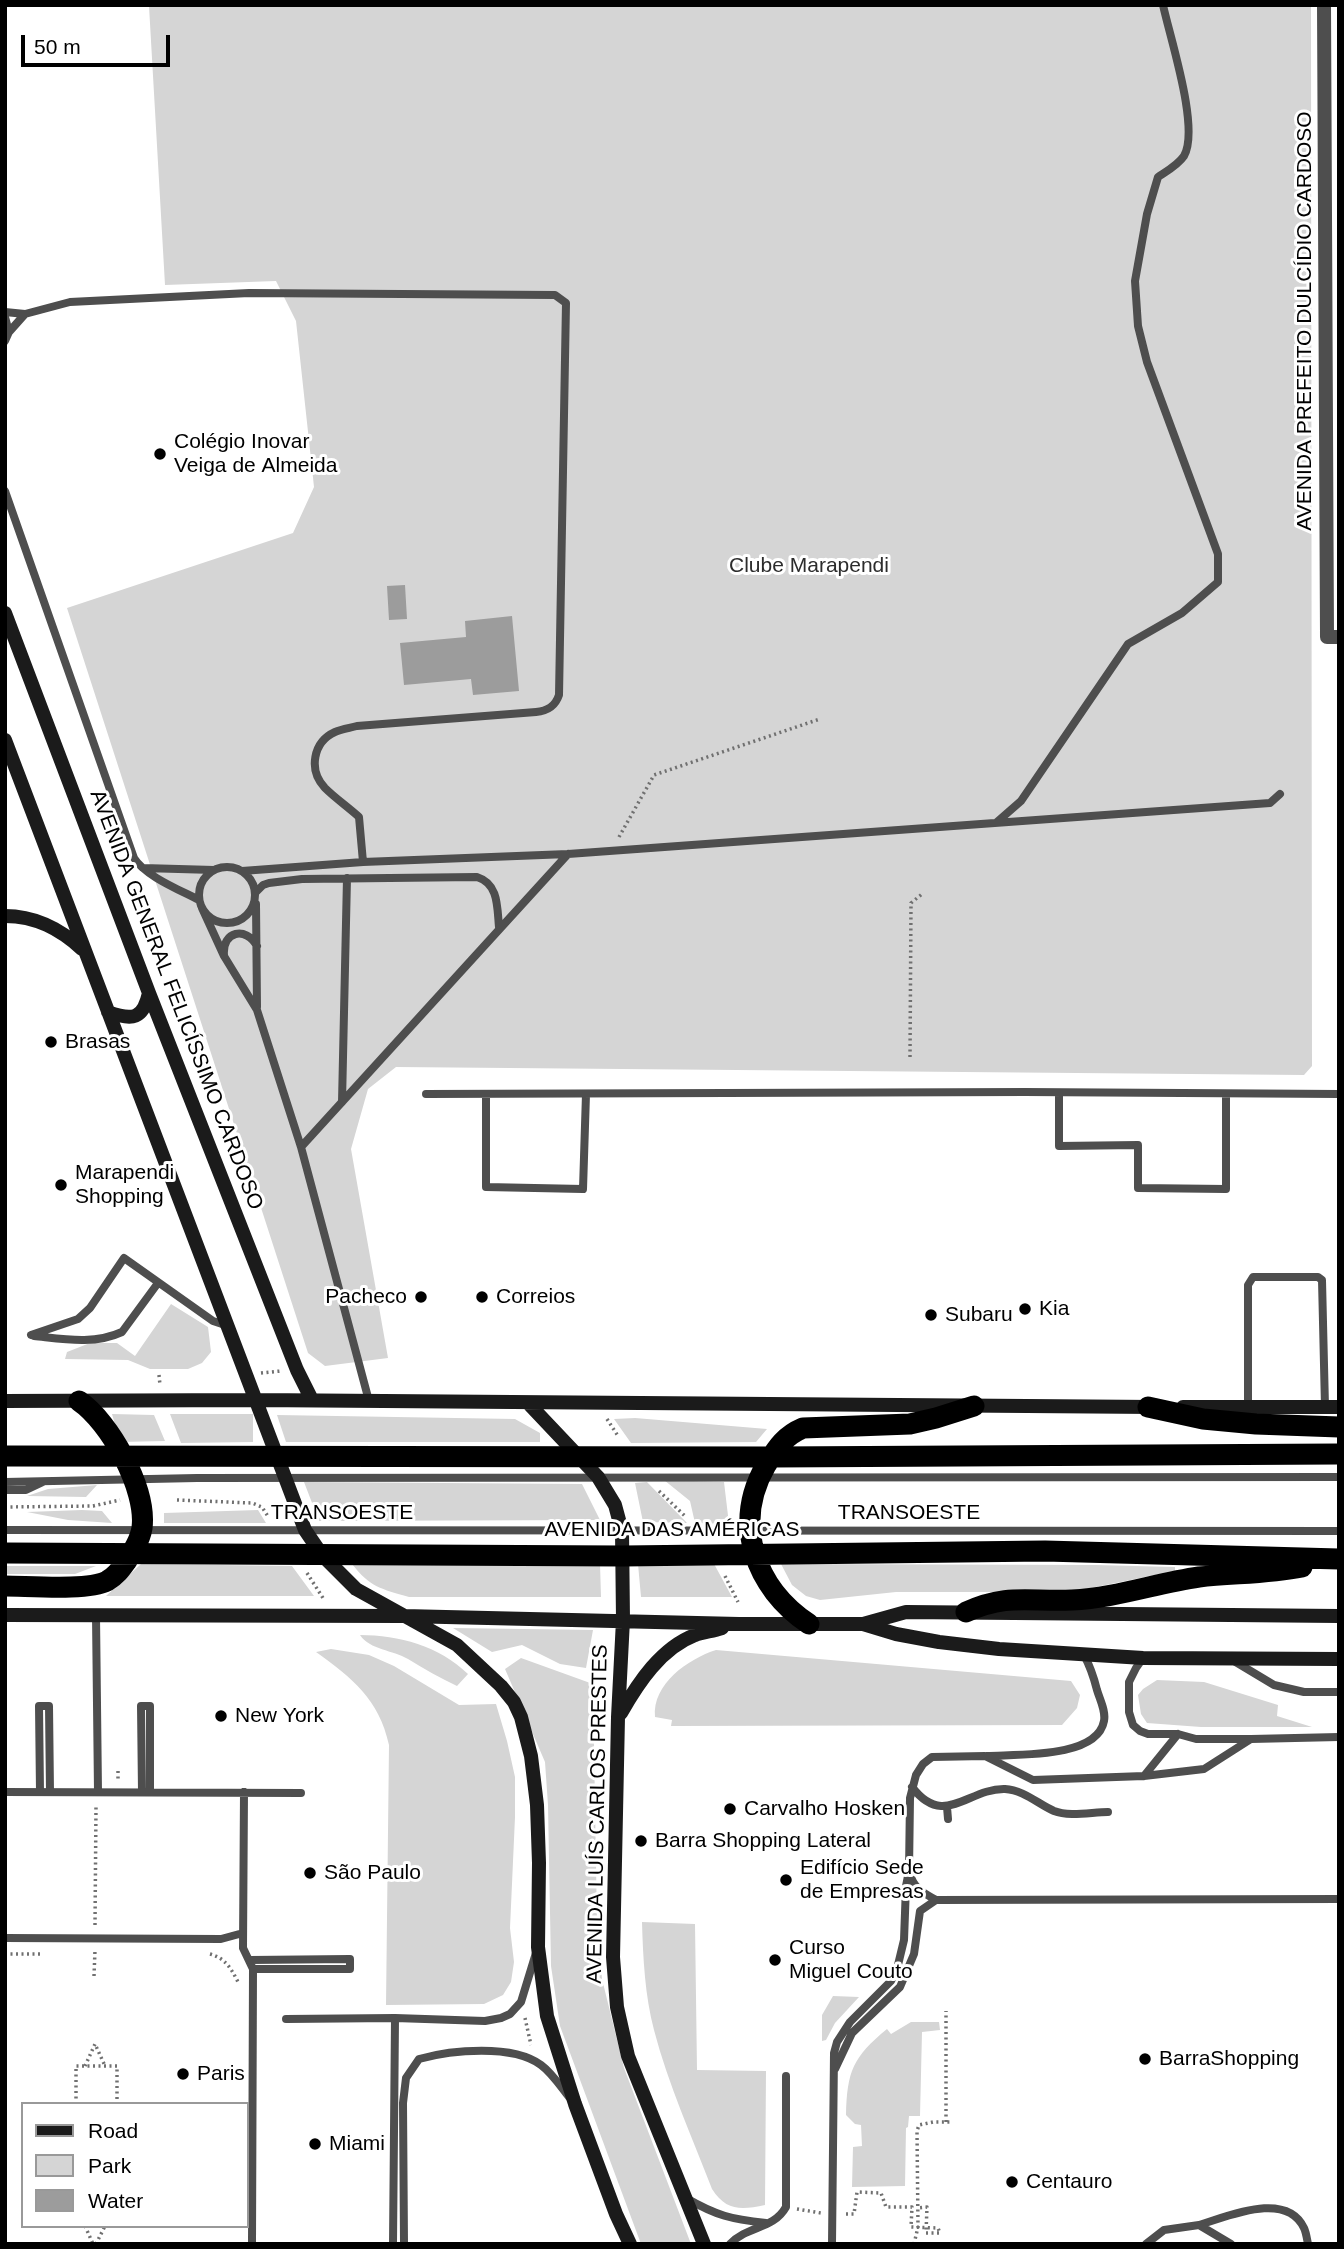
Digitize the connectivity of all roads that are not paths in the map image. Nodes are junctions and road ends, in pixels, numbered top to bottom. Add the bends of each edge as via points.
1 (1163, 5) edge
2 (1324, 5) edge
3 (5, 312) edge
4 (24, 314) junction
5 (5, 317) edge
6 (9, 332) junction
7 (5, 341) edge
8 (5, 491) edge
9 (5, 612) edge
10 (1333, 637) edge
11 (5, 740) edge
12 (1280, 794) dead end
13 (997, 822) junction
14 (568, 854) junction
15 (363, 862) junction
16 (142, 868) junction
17 (214, 870) junction
18 (242, 871) junction
19 (347, 878) junction
20 (256, 895) junction
21 (201, 904) junction
22 (5, 916) edge
23 (499, 927) junction
24 (257, 946) junction
25 (85, 951) junction
26 (224, 956) junction
27 (149, 993) junction
28 (257, 1010) junction
29 (108, 1012) junction
30 (1059, 1093) junction
31 (426, 1094) dead end
32 (486, 1094) junction
33 (586, 1094) junction
34 (1226, 1094) junction
35 (1339, 1094) edge
36 (342, 1102) junction
37 (301, 1147) junction
38 (158, 1283) junction
39 (225, 1325) junction
40 (256, 1400) junction
41 (312, 1400) junction
42 (5, 1401) edge
43 (79, 1401) junction
44 (369, 1401) junction
45 (528, 1403) junction
46 (974, 1406) junction
47 (1248, 1407) junction
48 (1332, 1407) edge
49 (1149, 1408) junction
50 (1339, 1427) edge
51 (1339, 1454) edge
52 (5, 1456) edge
53 (122, 1456) junction
54 (277, 1456) junction
55 (578, 1456) junction
56 (772, 1457) junction
57 (598, 1477) junction
58 (760, 1477) junction
59 (1339, 1477) edge
60 (286, 1478) junction
61 (134, 1480) junction
62 (5, 1482) edge
63 (43, 1482) junction
64 (5, 1490) edge
65 (5, 1529) edge
66 (305, 1530) junction
67 (750, 1530) junction
68 (142, 1531) junction
69 (622, 1531) junction
70 (1339, 1531) edge
71 (5, 1553) edge
72 (131, 1554) junction
73 (322, 1555) junction
74 (755, 1555) junction
75 (623, 1556) junction
76 (1331, 1559) edge
77 (5, 1586) edge
78 (966, 1612) junction
79 (5, 1615) edge
80 (96, 1616) junction
81 (404, 1616) junction
82 (1339, 1616) edge
83 (623, 1620) junction
84 (739, 1624) junction
85 (809, 1624) junction
86 (863, 1624) junction
87 (1084, 1655) junction
88 (1143, 1658) junction
89 (1231, 1659) junction
90 (1339, 1659) edge
91 (1339, 1692) edge
92 (618, 1717) junction
93 (1178, 1734) junction
94 (1339, 1737) edge
95 (1251, 1740) junction
96 (985, 1756) junction
97 (1144, 1776) junction
98 (912, 1787) junction
99 (5, 1792) edge
100 (40, 1792) junction
101 (50, 1792) junction
102 (98, 1792) junction
103 (146, 1792) junction
104 (244, 1792) junction
105 (301, 1793) dead end
106 (947, 1807) junction
107 (1108, 1812) dead end
108 (948, 1819) dead end
109 (909, 1871) junction
110 (1339, 1899) edge
111 (936, 1900) junction
112 (243, 1933) junction
113 (5, 1938) edge
114 (538, 1947) junction
115 (250, 1960) junction
116 (253, 1969) junction
117 (395, 2018) junction
118 (285, 2019) dead end
119 (786, 2076) dead end
120 (832, 2078) junction
121 (575, 2104) junction
122 (686, 2198) junction
123 (769, 2224) junction
124 (1199, 2225) junction
125 (252, 2244) edge
126 (393, 2244) edge
127 (404, 2244) edge
128 (630, 2244) edge
129 (704, 2244) edge
130 (730, 2244) edge
131 (832, 2244) edge
132 (1146, 2244) edge
133 (1231, 2244) edge
134 (1308, 2244) edge

1 - 13 lane via 1189,119 1189,140 1184,155 1158,177 1147,214 1135,281 1138,326 1218,554 1218,582 1182,613 1128,644 1021,801
2 - 10 street, AVENIDA PREFEITO DULCÍDIO CARDOSO
3 - 4 lane
4 - 6 lane
4 - 15 lane via 70,302 249,293 555,295 566,303 557,702 545,711 357,726 324,740 314,768 323,786 359,817
5 - 6 lane
6 - 7 lane
8 - 16 lane via 134,858
9 - 27 street, AVENIDA GENERAL FELICÍSSIMO CARDOSO
11 - 25 street
12 - 13 lane via 1270,803
13 - 14 lane
14 - 15 lane
14 - 23 lane
15 - 18 lane
16 - 17 lane
16 - 21 lane
17 - 18 lane via 232,867
17 - 21 lane via 201,883
18 - 20 lane via 250,877
19 - 20 lane via 269,883
19 - 23 lane via 487,880 496,900
19 - 36 lane
20 - 21 lane via 249,914 233,923 215,921
20 - 24 lane
21 - 26 lane
22 - 25 street via 40,921
23 - 36 lane
24 - 26 lane via 252,938 235,934 223,947
24 - 28 lane
25 - 29 street
26 - 28 lane
27 - 29 street via 145,1009 136,1016
27 - 41 street, AVENIDA GENERAL FELICÍSSIMO CARDOSO
28 - 37 lane
29 - 39 street
30 - 33 lane
30 - 34 lane
30 - 34 lane via 1059,1146 1138,1145 1138,1188 1226,1189
31 - 32 lane
32 - 33 lane
32 - 33 lane via 486,1187 583,1189
34 - 35 lane
36 - 37 lane
37 - 44 lane
38 - 38 lane via 124,1258 78,1319 31,1335 80,1341 116,1335
38 - 39 lane
39 - 40 street
40 - 41 street
40 - 43 street
40 - 54 street
41 - 44 street
42 - 43 street
43 - 53 highway via 97,1418
44 - 45 street
45 - 46 street
45 - 55 street, AVENIDA LUÍS CARLOS PRESTES
46 - 49 street
46 - 56 highway via 910,1423 803,1428 780,1442
47 - 48 street
47 - 48 lane via 1248,1285 1253,1277 1322,1280
47 - 49 street
49 - 50 highway via 1203,1419
51 - 56 highway
52 - 53 highway
53 - 54 highway
53 - 61 highway
54 - 55 highway
54 - 60 street
55 - 56 highway
55 - 57 street, AVENIDA LUÍS CARLOS PRESTES
56 - 58 highway
57 - 58 lane, TRANSOESTE
57 - 60 lane, TRANSOESTE
57 - 69 street, AVENIDA LUÍS CARLOS PRESTES via 615,1506
58 - 59 lane, TRANSOESTE
58 - 67 highway
60 - 61 lane, TRANSOESTE
60 - 66 street
61 - 63 lane, TRANSOESTE
61 - 68 highway
62 - 63 lane, TRANSOESTE
63 - 64 lane, TRANSOESTE via 26,1490
65 - 68 lane, TRANSOESTE
66 - 68 lane, TRANSOESTE
66 - 69 lane, TRANSOESTE
66 - 73 street
67 - 69 lane, TRANSOESTE
67 - 70 lane, TRANSOESTE
67 - 74 highway
68 - 72 highway
69 - 75 street, AVENIDA LUÍS CARLOS PRESTES
71 - 72 highway, AVENIDA DAS AMÉRICAS
72 - 73 highway, AVENIDA DAS AMÉRICAS
72 - 77 highway via 116,1575 97,1585
73 - 75 highway, AVENIDA DAS AMÉRICAS
73 - 81 street via 356,1589
74 - 75 highway, AVENIDA DAS AMÉRICAS
74 - 76 highway, AVENIDA DAS AMÉRICAS via 1045,1551
74 - 85 highway via 770,1589
75 - 83 street, AVENIDA LUÍS CARLOS PRESTES
76 - 78 highway via 1282,1571 1198,1578 1072,1600 1012,1598
78 - 82 street
78 - 86 street via 906,1612
79 - 80 street
80 - 81 street
80 - 102 lane
81 - 83 street
81 - 114 street via 457,1645 501,1686 521,1717 537,1805
83 - 84 street
83 - 92 street, AVENIDA LUÍS CARLOS PRESTES
84 - 85 street
84 - 92 street via 694,1636 663,1657 645,1675
85 - 86 street
86 - 87 street via 939,1642
87 - 88 street
87 - 96 lane via 1104,1713 1097,1734 1065,1751
88 - 89 street
88 - 93 lane via 1129,1682 1133,1725 1148,1734
89 - 90 street
89 - 91 lane via 1274,1685 1304,1692
92 - 122 street, AVENIDA LUÍS CARLOS PRESTES via 613,1957 617,2007 628,2056
93 - 95 lane via 1196,1739
93 - 97 lane
94 - 95 lane
95 - 97 lane via 1204,1769
96 - 97 lane via 1033,1780
96 - 98 lane via 932,1757 923,1764
98 - 106 lane via 925,1800
98 - 109 lane
99 - 100 lane
100 - 101 lane
100 - 101 lane via 39,1706 49,1706
101 - 102 lane
102 - 103 lane
103 - 103 lane via 150,1706 141,1706
103 - 104 lane
104 - 105 lane
104 - 112 lane
106 - 107 lane via 1004,1789 1060,1813
106 - 108 lane
109 - 111 lane via 918,1890
109 - 120 lane via 897,1969 843,2032 834,2053
110 - 111 lane
111 - 120 lane via 920,1911 914,1954 900,1987 852,2033
112 - 113 lane via 221,1939
112 - 115 lane via 243,1948
114 - 117 lane via 521,2002 510,2014 485,2021
114 - 121 street via 547,2016
115 - 116 lane
115 - 116 lane via 350,1959 350,1969
116 - 125 lane
117 - 118 lane
117 - 126 lane
119 - 123 lane via 786,2207
120 - 131 lane
121 - 127 lane via 543,2067 517,2054 443,2052 419,2059 406,2078 403,2103
121 - 128 street
122 - 123 lane via 711,2213
122 - 129 street, AVENIDA LUÍS CARLOS PRESTES
123 - 130 lane via 743,2233
124 - 132 lane via 1164,2230
124 - 133 lane
124 - 134 lane via 1273,2207 1292,2214 1304,2227

